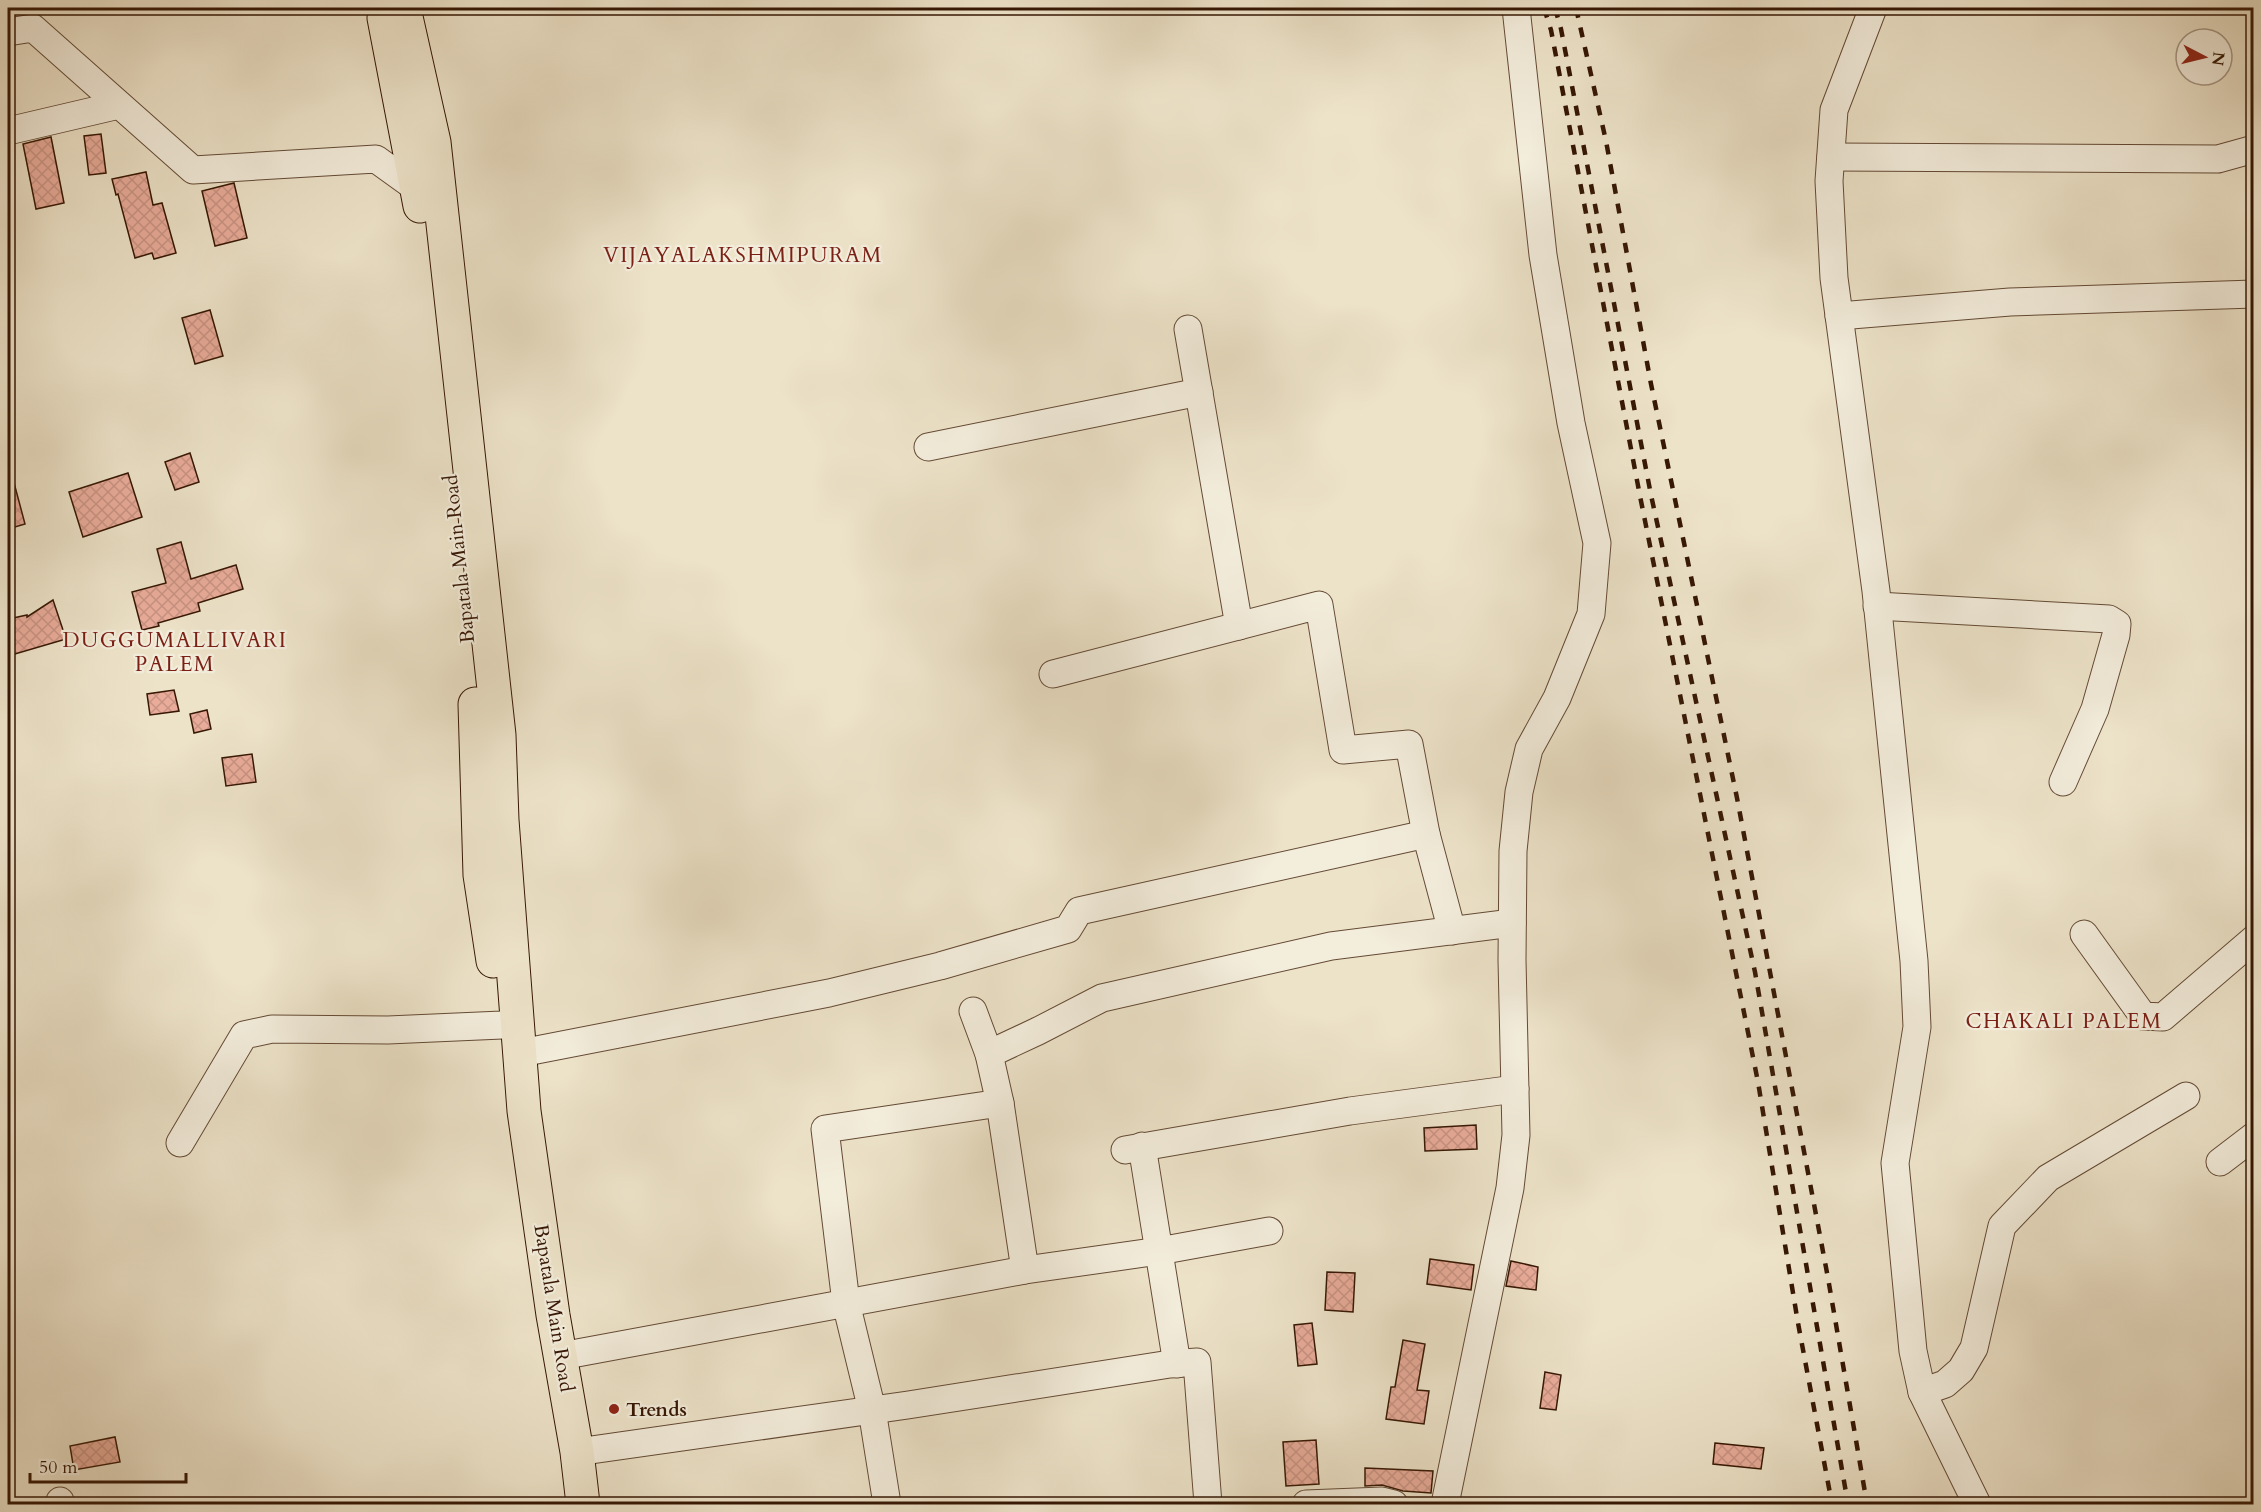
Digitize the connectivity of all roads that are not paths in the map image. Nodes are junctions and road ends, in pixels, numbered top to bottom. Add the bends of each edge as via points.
1 (381, 8) edge
2 (404, 8) edge
3 (1516, 8) edge
4 (1873, 8) edge
5 (8, 32) edge
6 (119, 105) junction
7 (8, 131) edge
8 (2253, 149) edge
9 (1831, 157) junction
10 (419, 190) junction
11 (2253, 294) edge
12 (1839, 316) junction
13 (1188, 329) dead end
14 (1199, 392) junction
15 (928, 447) dead end
16 (1877, 606) junction
17 (1239, 626) junction
18 (1053, 674) dead end
19 (2063, 782) dead end
20 (1426, 834) junction
21 (1512, 923) junction
22 (1452, 931) junction
23 (2084, 934) dead end
24 (2253, 939) edge
25 (973, 1011) dead end
26 (510, 1023) junction
27 (521, 1053) junction
28 (989, 1054) junction
29 (1515, 1089) junction
30 (2186, 1096) dead end
31 (1000, 1103) junction
32 (524, 1111) junction
33 (2253, 1136) edge
34 (180, 1143) dead end
35 (2220, 1162) dead end
36 (1269, 1231) dead end
37 (1159, 1251) junction
38 (1025, 1270) junction
39 (846, 1303) junction
40 (561, 1356) junction
41 (1177, 1364) junction
42 (1922, 1392) junction
43 (872, 1410) junction
44 (577, 1452) junction
45 (583, 1504) edge
46 (887, 1504) edge
47 (1208, 1504) edge
48 (1306, 1504) edge
49 (1394, 1504) edge
50 (1445, 1504) edge
51 (1977, 1504) edge

1 - 10 main road, Bapatala Main Road
2 - 26 main road, Bapatala Main Road via 434,142 499,735
3 - 21 street via 1543,255 1571,423 1597,543 1591,614 1557,698 1529,749 1518,792
4 - 9 street via 1834,110
5 - 6 street via 33,28
6 - 7 street
6 - 10 street via 193,170 376,159
8 - 9 street via 2218,159
9 - 12 street via 1833,267
10 - 26 main road, Bapatala Main Road via 477,721 480,875
11 - 12 street via 2010,302
12 - 16 street
13 - 14 street
14 - 15 street
14 - 17 street
16 - 19 street via 2109,619 2117,624 2095,709
16 - 42 street via 1914,961 1917,1027 1895,1163 1913,1351
17 - 18 street
17 - 20 street via 1319,605 1343,750 1409,744
20 - 22 street
20 - 27 street via 1079,911 1068,929 829,993
21 - 22 street
21 - 29 street
22 - 28 street via 1331,946 1102,998
23 - 24 street via 2143,1016 2163,1017
25 - 28 street
26 - 27 main road, Bapatala Main Road
26 - 32 main road, Bapatala Main Road via 510,1079
26 - 34 street via 388,1030 272,1029 244,1035
27 - 32 main road, Bapatala Main Road
28 - 31 street
29 - 37 street via 1350,1111 1134,1148
29 - 50 street via 1516,1135 1510,1188
30 - 42 street via 2048,1178 2002,1226 1974,1348 1961,1370 1946,1384
31 - 38 street
31 - 39 street via 825,1129
32 - 40 main road, Bapatala Main Road
33 - 35 street
36 - 37 street
37 - 38 street
37 - 41 street
38 - 39 street
39 - 40 street
39 - 43 street
40 - 44 main road, Bapatala Main Road
41 - 43 street
41 - 47 street via 1197,1362
42 - 51 street
43 - 44 street
43 - 46 street
44 - 45 main road, Bapatala Main Road
48 - 49 street

